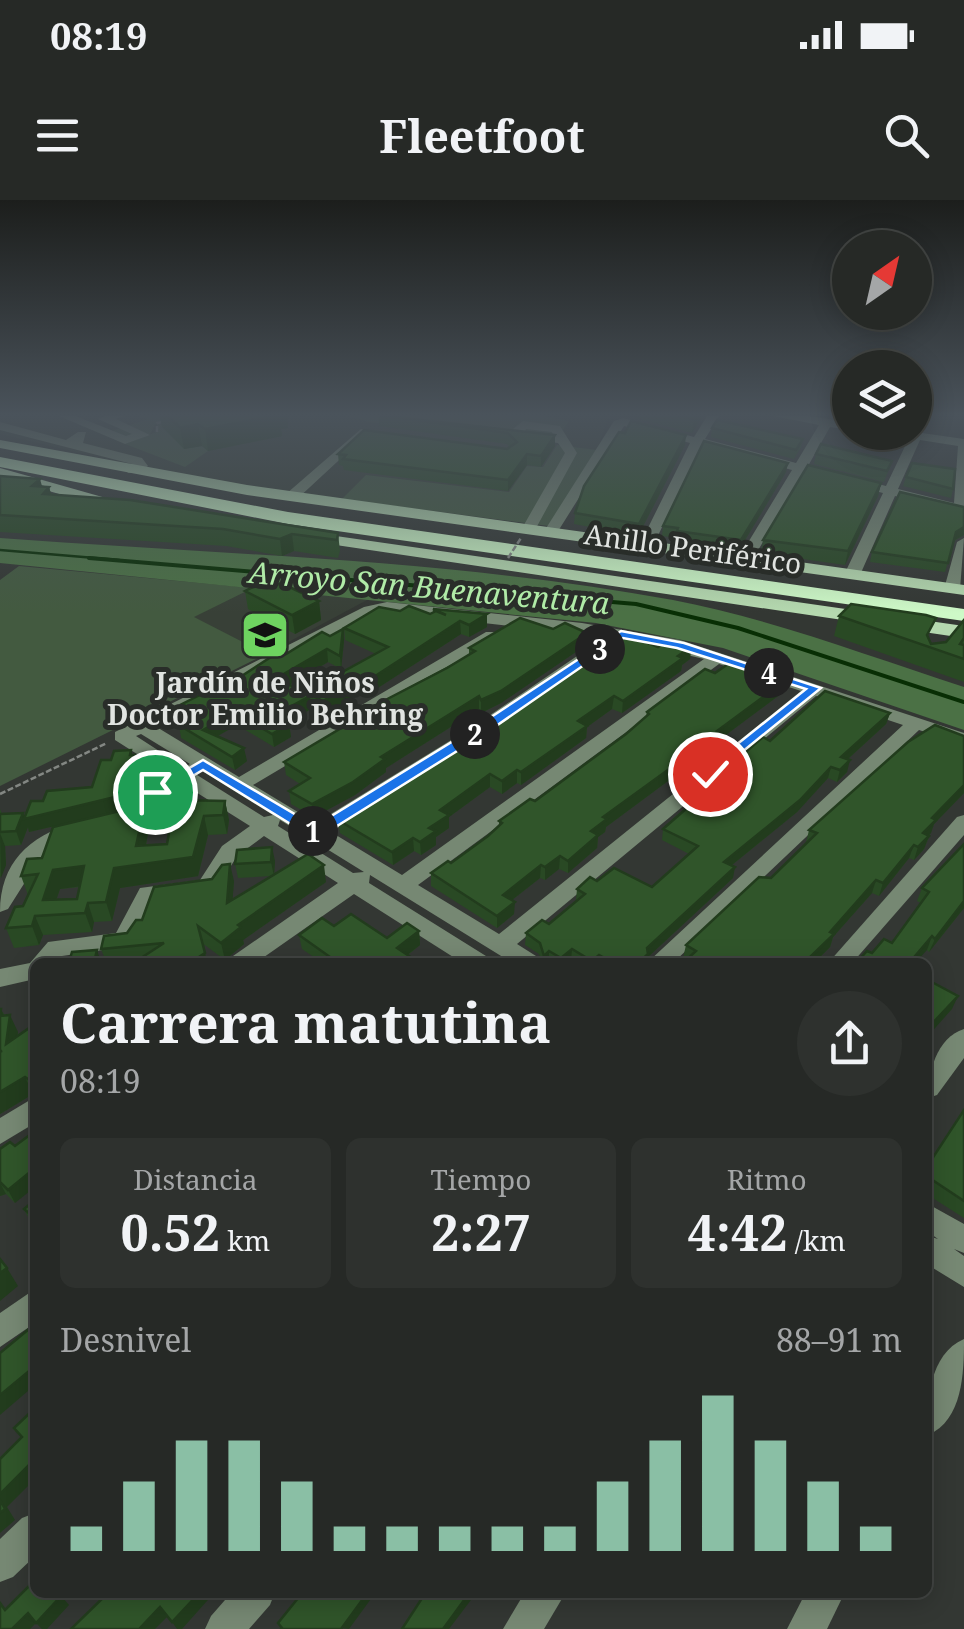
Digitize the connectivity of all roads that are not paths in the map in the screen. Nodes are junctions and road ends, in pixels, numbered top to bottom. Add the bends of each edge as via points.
1 (17, 480) edge
2 (101, 480) edge
3 (144, 480) edge
4 (157, 480) edge
5 (302, 480) edge
6 (556, 480) edge
7 (583, 480) edge
8 (679, 480) edge
9 (793, 480) edge
10 (850, 480) edge
11 (892, 480) edge
12 (963, 480) edge
13 (890, 490) junction
14 (188, 494) junction
15 (286, 496) junction
16 (322, 501) junction
17 (963, 510) edge
18 (550, 533) junction
19 (524, 534) junction
20 (964, 542) edge
21 (646, 546) junction
22 (746, 559) junction
23 (852, 574) junction
24 (961, 596) edge
25 (516, 621) junction
26 (957, 629) edge
27 (621, 634) junction
28 (719, 656) junction
29 (815, 688) junction
30 (917, 722) junction
31 (142, 726) junction
32 (964, 738) edge
33 (193, 769) junction
34 (239, 786) junction
35 (284, 814) junction
36 (964, 822) edge
37 (263, 826) junction
38 (315, 833) junction
39 (373, 869) junction
40 (353, 884) junction
41 (402, 886) junction
42 (0, 904) edge
43 (443, 911) junction
44 (422, 927) junction
45 (501, 946) junction
46 (45, 958) edge
47 (247, 958) edge
48 (466, 958) edge
49 (521, 958) edge
50 (664, 958) edge
51 (844, 958) edge
52 (30, 971) edge
53 (0, 978) edge
54 (964, 1039) edge
55 (932, 1083) edge
56 (30, 1112) edge
57 (0, 1133) edge
58 (938, 1236) edge
59 (964, 1273) edge
60 (30, 1308) edge
61 (0, 1332) edge
62 (964, 1355) edge
63 (932, 1411) edge
64 (30, 1536) edge
65 (0, 1564) edge
66 (252, 1598) edge
67 (544, 1598) edge
68 (824, 1598) edge
69 (224, 1629) edge
70 (522, 1629) edge
71 (806, 1629) edge

1 - 26 main road via 116,505 395,551
2 - 26 highway, Anillo Periférico via 288,518 848,598
3 - 14 highway, Anillo Periférico
4 - 15 main road
5 - 15 street
6 - 19 street
7 - 18 street
8 - 21 street
9 - 22 street
10 - 13 street
11 - 13 street
12 - 17 street
13 - 17 street
13 - 23 street
14 - 16 highway
14 - 24 highway, Anillo Periférico via 905,596
15 - 16 main road
16 - 19 main road
18 - 19 main road
18 - 21 main road
20 - 24 street
21 - 22 main road
22 - 23 main road
23 - 24 main road
25 - 27 street
25 - 31 street via 370,610
25 - 34 street
27 - 28 street
27 - 38 street
28 - 29 street
28 - 41 street
29 - 30 street
29 - 45 street
30 - 32 street
30 - 50 street
31 - 33 street
31 - 33 street via 122,736
33 - 34 street
33 - 37 street
33 - 42 street via 128,819 38,844
34 - 35 street
35 - 37 street
35 - 38 street
36 - 51 street
37 - 40 street
37 - 46 street via 229,850 206,887 148,893 124,940 56,948
38 - 39 street
39 - 40 street
39 - 41 street
40 - 44 street
40 - 47 street
41 - 43 street
43 - 44 street
43 - 45 street
44 - 48 street
45 - 49 street
52 - 53 street
54 - 55 street
56 - 57 street
58 - 59 street
60 - 61 street
62 - 63 street
64 - 65 street
66 - 69 street
67 - 70 street
68 - 71 street

